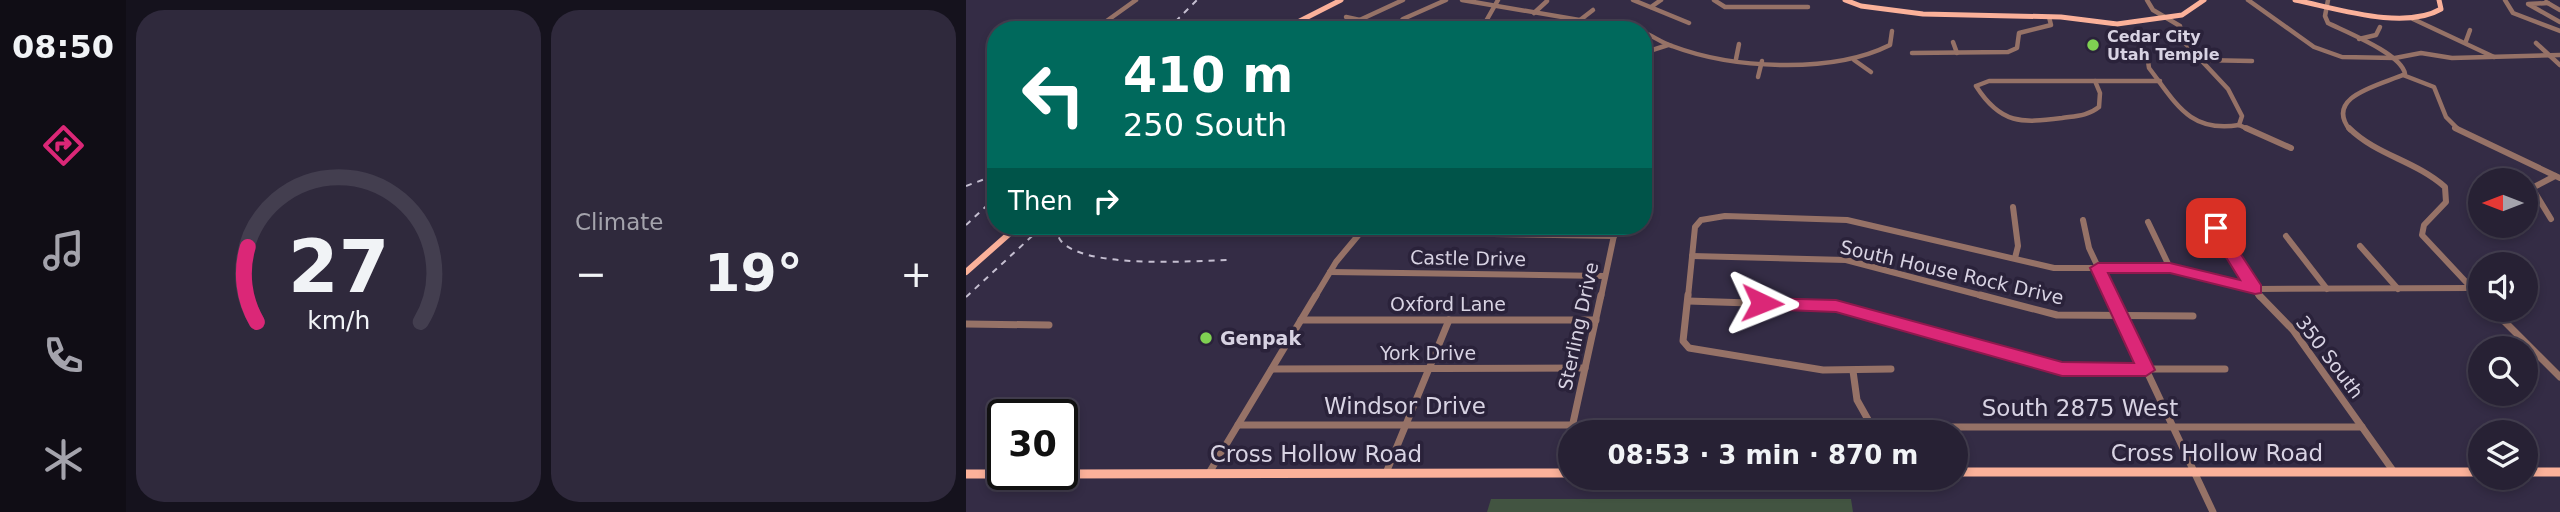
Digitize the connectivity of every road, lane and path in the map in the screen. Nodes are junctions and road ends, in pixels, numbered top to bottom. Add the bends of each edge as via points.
1 (1136, 0) edge
2 (1341, 0) edge
3 (1402, 0) edge
4 (1446, 0) edge
5 (1462, 0) edge
6 (1498, 0) edge
7 (1633, 0) edge
8 (1661, 0) edge
9 (1844, 0) edge
10 (2147, 0) edge
11 (2204, 0) edge
12 (2248, 0) edge
13 (2295, 0) edge
14 (2439, 0) edge
15 (2505, 0) edge
16 (1546, 1) edge
17 (2545, 1) edge
18 (1715, 2) edge
19 (2327, 3) edge
20 (1495, 6) junction
21 (1651, 6) junction
22 (1808, 8) dead end
23 (1593, 10) dead end
24 (2560, 10) edge
25 (1534, 13) junction
26 (1346, 17) dead end
27 (2049, 17) junction
28 (2169, 18) junction
29 (2413, 19) junction
30 (1360, 20) joint
31 (1580, 20) junction
32 (1107, 21) edge
33 (1300, 21) edge
34 (1400, 21) edge
35 (1486, 21) edge
36 (1586, 21) edge
37 (2560, 22) edge
38 (1689, 23) dead end
39 (2380, 27) dead end
40 (2470, 30) dead end
41 (1892, 31) dead end
42 (2560, 31) edge
43 (1652, 37) edge
44 (2360, 39) junction
45 (1953, 41) dead end
46 (2466, 41) junction
47 (2536, 43) dead end
48 (1739, 44) dead end
49 (1668, 45) junction
50 (1652, 49) edge
51 (1913, 53) dead end
52 (1957, 53) junction
53 (2547, 54) junction
54 (2560, 55) edge
55 (2395, 58) junction
56 (2496, 58) junction
57 (1736, 59) junction
58 (1854, 60) junction
59 (2201, 60) junction
60 (1762, 61) junction
61 (2148, 61) dead end
62 (2252, 61) dead end
63 (2560, 65) edge
64 (1871, 72) dead end
65 (2403, 75) junction
66 (1758, 77) dead end
67 (2095, 81) junction
68 (2160, 81) junction
69 (2239, 125) junction
70 (2291, 148) dead end
71 (2557, 177) edge
72 (2013, 207) dead end
73 (2551, 219) dead end
74 (2083, 220) dead end
75 (2148, 222) dead end
76 (2216, 228) dead end
77 (1008, 235) edge
78 (1359, 235) edge
79 (1578, 235) edge
80 (1614, 236) joint
81 (2286, 236) dead end
82 (2360, 246) dead end
83 (1692, 256) junction
84 (2015, 258) junction
85 (2098, 268) junction
86 (2170, 268) junction
87 (966, 272) edge
88 (1330, 272) junction
89 (1605, 276) junction
90 (2468, 285) edge
91 (2468, 288) edge
92 (2255, 289) junction
93 (2327, 289) junction
94 (2398, 289) junction
95 (1688, 300) junction
96 (2121, 316) junction
97 (2193, 316) dead end
98 (1301, 320) junction
99 (1449, 320) junction
100 (1596, 320) junction
101 (2505, 322) edge
102 (966, 324) edge
103 (1049, 325) dead end
104 (1585, 368) junction
105 (1272, 369) junction
106 (1429, 369) junction
107 (1891, 369) dead end
108 (2225, 369) dead end
109 (2146, 370) junction
110 (1853, 371) junction
111 (2560, 377) edge
112 (1574, 420) edge
113 (1868, 420) edge
114 (1238, 425) junction
115 (1405, 425) junction
116 (2173, 427) junction
117 (2362, 427) junction
118 (1558, 428) edge
119 (1968, 429) edge
120 (1968, 472) edge
121 (2194, 472) junction
122 (2394, 472) junction
123 (2468, 472) edge
124 (2538, 472) edge
125 (2560, 472) edge
126 (1209, 473) junction
127 (1386, 473) junction
128 (1558, 473) edge
129 (966, 474) edge
130 (987, 474) edge
131 (1078, 474) edge
132 (2213, 512) edge

1 - 32 street
2 - 33 main road
3 - 30 street
4 - 34 street
5 - 20 street
6 - 20 street
7 - 21 street
8 - 21 street
9 - 27 main road via 1918,13
10 - 28 street via 2153,10
11 - 28 main road
12 - 55 street via 2314,47 2349,58
13 - 19 main road
14 - 29 main road via 2437,14
15 - 42 street via 2513,13
16 - 25 street
17 - 24 street
17 - 37 street via 2528,4
18 - 22 street via 1731,8
19 - 29 main road
19 - 44 street via 2328,23
20 - 25 street
20 - 35 street
21 - 38 street
23 - 31 street
25 - 31 street
26 - 30 street
27 - 28 main road via 2111,24
27 - 52 street via 2049,26 2018,34 2013,50
28 - 59 street via 2180,26 2184,42
29 - 46 street via 2438,34
31 - 36 street
39 - 44 street via 2376,35
40 - 46 street
41 - 58 street via 1890,44
43 - 49 street
44 - 55 street
45 - 52 street
46 - 56 street
47 - 53 street
48 - 57 street
49 - 50 street
49 - 57 street
51 - 52 street
53 - 54 street
53 - 56 street
53 - 63 street
55 - 56 street via 2420,53
55 - 65 street via 2403,66
57 - 60 street
58 - 60 street
58 - 64 street
59 - 62 street
59 - 69 street via 2228,89 2242,116
60 - 66 street
61 - 68 street
65 - 71 street via 2434,87 2455,128
65 - 90 street via 2347,99 2340,115 2359,138 2414,164 2445,187 2446,201 2424,225 2422,235
67 - 67 street via 1989,80 1976,86 2005,117 2037,124 2096,111 2101,91
67 - 68 street
68 - 69 street via 2190,120 2216,127
69 - 70 street
71 - 73 street via 2532,188
72 - 84 street
74 - 85 street
75 - 86 street
76 - 92 street, 350 South
77 - 87 main road
78 - 88 street
79 - 80 street
80 - 89 street, Sterling Drive
81 - 93 street
82 - 94 street
83 - 84 street via 1695,227 1701,220 1725,216 1865,222
83 - 95 street
83 - 96 street, South House Rock Drive via 1846,260 2057,315
84 - 85 street via 2054,268
85 - 86 street
85 - 96 street
86 - 92 street
88 - 89 street, Castle Drive
88 - 98 street
89 - 100 street, Sterling Drive
91 - 94 street
92 - 93 street
92 - 117 street, 350 South via 2293,330
93 - 94 street
95 - 109 street via 1836,306 2062,369
95 - 110 street via 1684,341 1689,348
96 - 97 street, South House Rock Drive
96 - 109 street
98 - 99 street, Oxford Lane
98 - 105 street
99 - 100 street, Oxford Lane
99 - 106 street
100 - 104 street, Sterling Drive
101 - 111 street
102 - 103 street
104 - 106 street, York Drive
104 - 112 street, Sterling Drive
105 - 106 street, York Drive
105 - 114 street
106 - 115 street
107 - 110 street
108 - 109 street
109 - 116 street
110 - 113 street via 1857,400
114 - 115 street, Windsor Drive
114 - 126 street
115 - 118 street, Windsor Drive
115 - 127 street
116 - 117 street, South 2875 West
116 - 119 street, South 2875 West
116 - 121 street
117 - 122 street, 350 South
120 - 121 main road, Cross Hollow Road
121 - 122 main road, Cross Hollow Road
121 - 132 street
122 - 123 main road, Cross Hollow Road
124 - 125 main road
126 - 127 main road, Cross Hollow Road
126 - 131 main road, Cross Hollow Road
127 - 128 main road, Cross Hollow Road
129 - 130 main road

